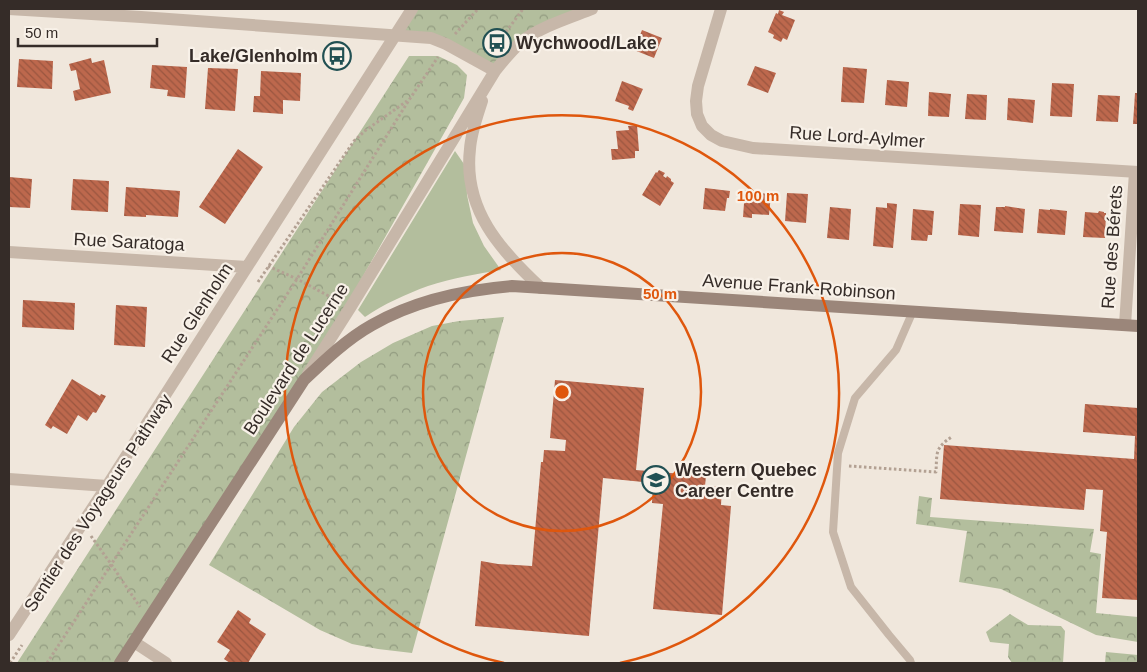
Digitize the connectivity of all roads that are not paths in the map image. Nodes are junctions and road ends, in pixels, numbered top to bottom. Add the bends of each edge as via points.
1 (9, 9) edge
2 (412, 9) edge
3 (592, 9) edge
4 (721, 9) edge
5 (394, 36) junction
6 (495, 71) junction
7 (1137, 172) edge
8 (9, 252) edge
9 (250, 262) junction
10 (541, 288) junction
11 (913, 311) junction
12 (1125, 325) junction
13 (1138, 326) edge
14 (304, 380) junction
15 (9, 479) edge
16 (107, 486) junction
17 (9, 634) edge
18 (134, 642) junction
19 (120, 663) edge
20 (166, 663) edge
21 (911, 663) edge

1 - 5 street
2 - 5 street, Rue Glenholm
3 - 6 street via 523,41
4 - 7 street, Rue Lord-Aylmer via 696,101 702,126 722,141 753,148
5 - 6 street via 431,38
5 - 9 street, Rue Glenholm
6 - 10 street via 482,101 470,149 468,171 472,194 480,215 503,250
6 - 14 street, Boulevard de Lucerne
7 - 12 street, Rue des Bérets
8 - 9 street, Rue Saratoga
9 - 16 street, Rue Glenholm
10 - 11 main road, Avenue Frank-Robinson
10 - 14 main road, Avenue Frank-Robinson via 480,289 420,303 372,325
11 - 12 main road, Avenue Frank-Robinson
11 - 21 lane via 896,350 855,398 836,465 833,532 851,587
12 - 13 main road, Avenue Frank-Robinson
14 - 18 main road, Boulevard de Lucerne
15 - 16 street
16 - 17 street, Rue Glenholm
18 - 19 main road, Boulevard de Lucerne
18 - 20 street

